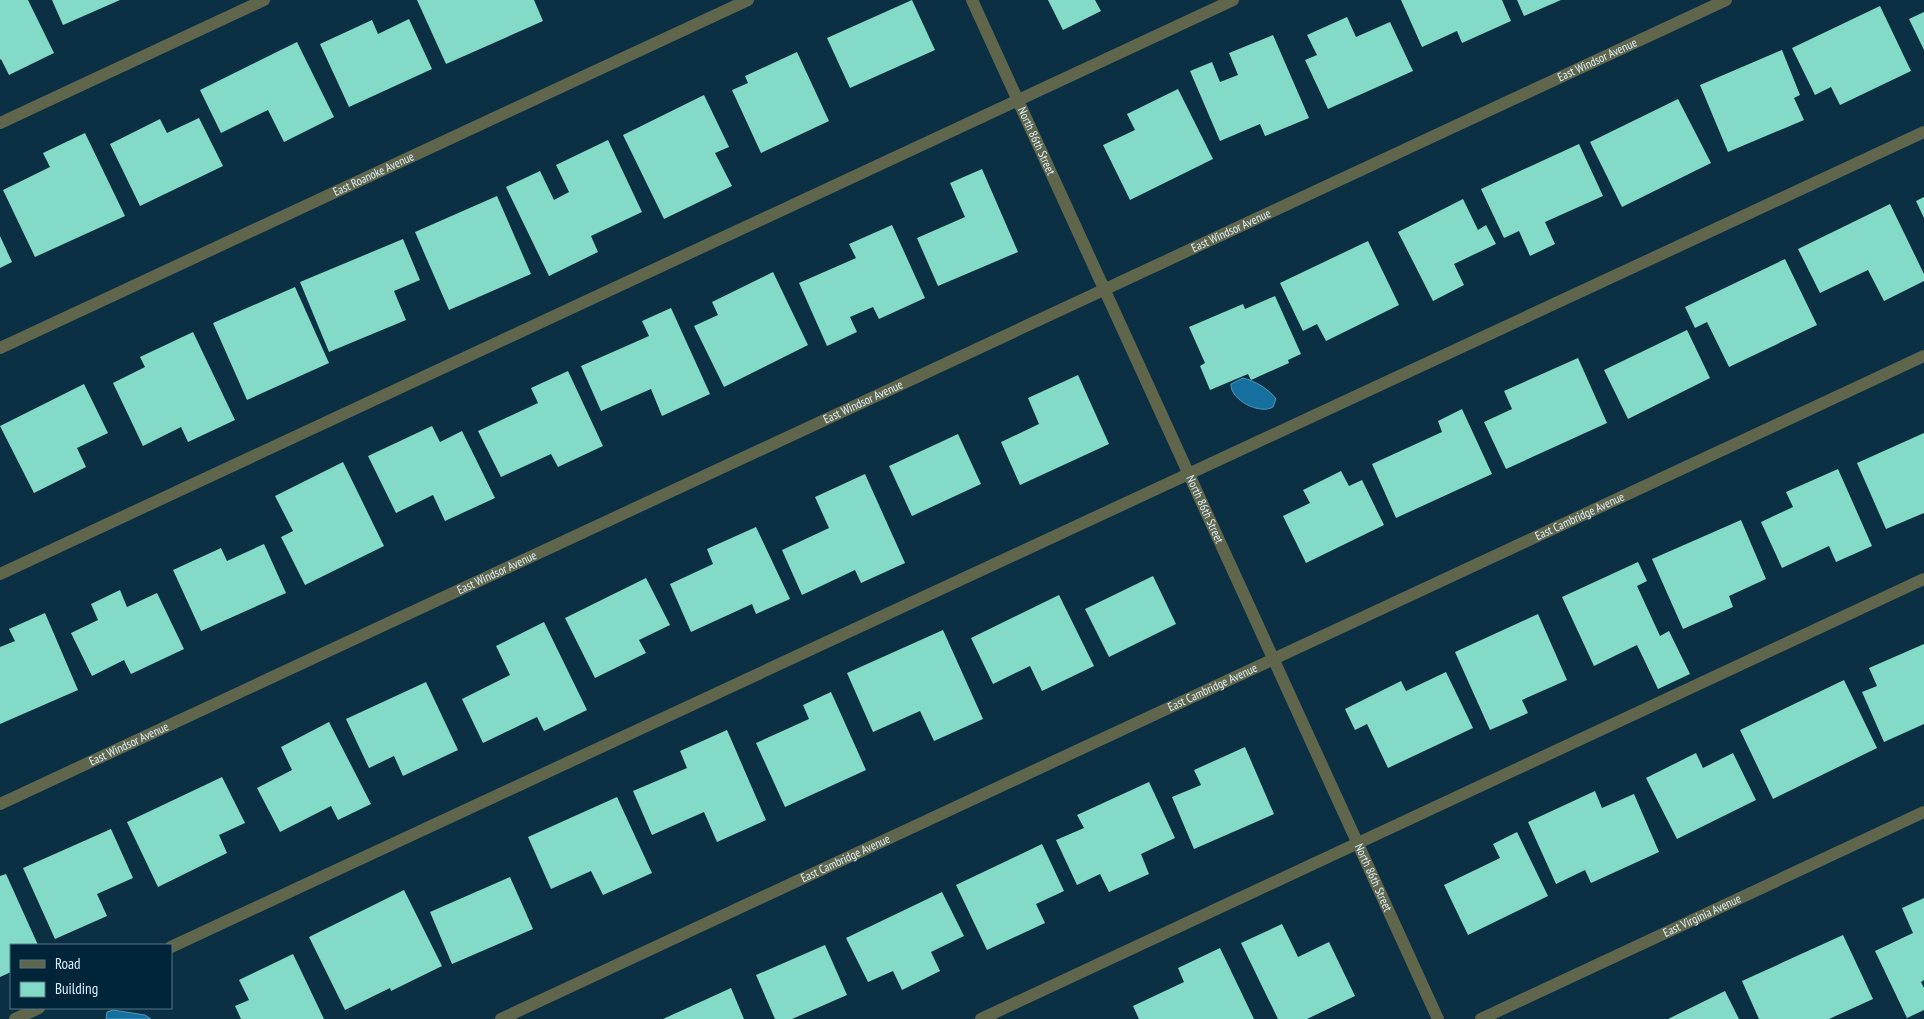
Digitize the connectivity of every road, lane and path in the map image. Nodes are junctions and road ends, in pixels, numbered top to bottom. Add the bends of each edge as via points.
1 (264, 0) edge
2 (748, 0) edge
3 (972, 0) edge
4 (1233, 0) edge
5 (1726, 0) edge
6 (1017, 101) junction
7 (0, 123) edge
8 (1924, 132) edge
9 (1104, 289) junction
10 (0, 348) edge
11 (1924, 356) edge
12 (1189, 475) junction
13 (0, 574) edge
14 (1924, 579) edge
15 (1272, 659) junction
16 (0, 804) edge
17 (1924, 812) edge
18 (1358, 843) junction
19 (172, 947) edge
20 (38, 1009) edge
21 (15, 1019) edge
22 (501, 1019) edge
23 (981, 1019) edge
24 (1438, 1019) edge
25 (1481, 1019) edge

1 - 7 street
2 - 10 street, East Roanoke Avenue
3 - 6 street, North 86th Street
4 - 6 street
5 - 9 street, East Windsor Avenue
6 - 9 street, North 86th Street
6 - 13 street
8 - 12 street
9 - 12 street, North 86th Street
9 - 16 street, East Windsor Avenue
11 - 15 street, East Cambridge Avenue
12 - 15 street, North 86th Street
12 - 19 street
14 - 18 street
15 - 18 street, North 86th Street
15 - 22 street, East Cambridge Avenue
17 - 25 street, East Virginia Avenue
18 - 23 street
18 - 24 street, North 86th Street
20 - 21 street

